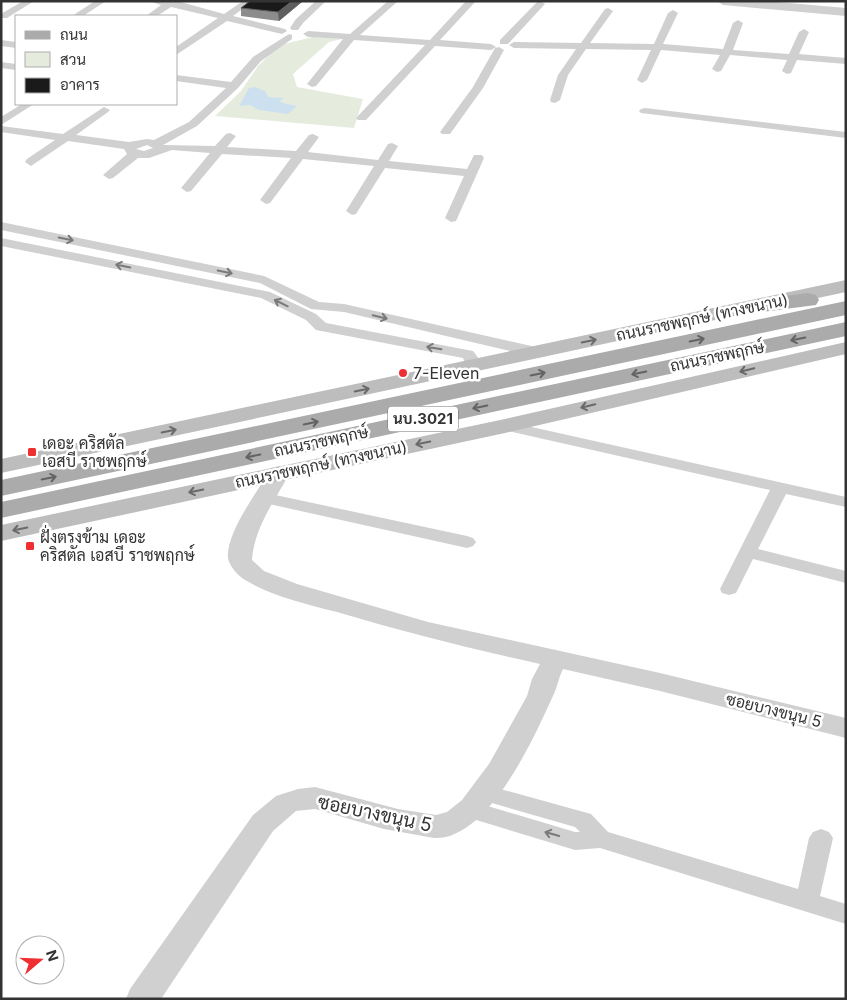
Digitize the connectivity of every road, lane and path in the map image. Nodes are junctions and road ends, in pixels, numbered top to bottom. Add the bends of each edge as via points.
1 (30, 1) edge
2 (102, 1) edge
3 (153, 1) edge
4 (249, 1) edge
5 (322, 1) edge
6 (394, 1) edge
7 (472, 1) edge
8 (723, 1) edge
9 (748, 2) edge
10 (172, 3) edge
11 (540, 4) dead end
12 (608, 12) dead end
13 (846, 12) edge
14 (673, 13) dead end
15 (79, 15) edge
16 (153, 15) edge
17 (4, 16) dead end
18 (228, 17) junction
19 (738, 23) dead end
20 (289, 32) junction
21 (804, 32) dead end
22 (352, 36) junction
23 (433, 42) junction
24 (1, 43) edge
25 (15, 45) edge
26 (584, 45) junction
27 (502, 46) junction
28 (658, 47) junction
29 (178, 51) edge
30 (727, 52) junction
31 (793, 56) junction
32 (846, 61) edge
33 (1, 66) edge
34 (15, 67) edge
35 (717, 69) dead end
36 (787, 71) dead end
37 (178, 78) edge
38 (642, 80) dead end
39 (312, 84) dead end
40 (234, 86) junction
41 (554, 100) dead end
42 (27, 105) edge
43 (104, 110) dead end
44 (645, 111) dead end
45 (362, 118) dead end
46 (1, 122) edge
47 (1, 129) edge
48 (446, 132) dead end
49 (846, 135) edge
50 (230, 136) dead end
51 (313, 137) dead end
52 (66, 138) junction
53 (392, 146) dead end
54 (157, 147) junction
55 (132, 150) junction
56 (217, 151) junction
57 (299, 156) junction
58 (478, 158) dead end
59 (31, 162) dead end
60 (381, 165) junction
61 (472, 173) junction
62 (109, 175) dead end
63 (187, 188) dead end
64 (266, 200) dead end
65 (352, 211) dead end
66 (451, 218) dead end
67 (1, 226) edge
68 (43, 234) junction
69 (1, 242) edge
70 (26, 247) junction
71 (846, 286) edge
72 (846, 295) edge
73 (762, 305) junction
74 (846, 308) edge
75 (846, 329) edge
76 (846, 348) edge
77 (536, 352) junction
78 (472, 366) junction
79 (505, 426) junction
80 (1, 466) edge
81 (279, 473) junction
82 (1, 488) edge
83 (780, 488) junction
84 (266, 498) junction
85 (846, 502) edge
86 (1, 510) edge
87 (1, 533) edge
88 (467, 542) dead end
89 (748, 552) junction
90 (846, 577) edge
91 (729, 589) dead end
92 (555, 659) junction
93 (846, 728) edge
94 (478, 802) junction
95 (821, 838) dead end
96 (807, 901) junction
97 (846, 914) edge
98 (142, 999) edge

1 - 17 street
2 - 15 street
3 - 10 street
4 - 18 street
5 - 20 street
6 - 22 street
7 - 23 street
8 - 9 street
9 - 13 street
10 - 16 street
10 - 18 street
11 - 27 street
12 - 26 street
14 - 28 street
18 - 20 street
18 - 29 street
19 - 30 street
20 - 22 street
20 - 40 street via 257,59
21 - 31 street
22 - 23 street
22 - 39 street
23 - 27 street
23 - 45 street via 388,94
24 - 25 street
26 - 27 street
26 - 28 street
26 - 41 street via 563,75
27 - 48 street via 478,88
28 - 30 street
28 - 38 street
30 - 31 street
30 - 35 street
31 - 32 street
31 - 36 street
33 - 34 street
37 - 40 street
40 - 54 street via 193,124
42 - 46 street
43 - 52 street
44 - 49 street
47 - 52 street
50 - 56 street
51 - 57 street
52 - 55 street
52 - 59 street
53 - 60 street
54 - 55 street via 142,142
54 - 56 street
55 - 62 street
56 - 57 street
56 - 63 street
57 - 60 street
57 - 64 street
58 - 61 street
60 - 61 street
60 - 65 street
61 - 66 street
67 - 68 street
68 - 70 street
68 -> 77 street via 264,280 316,306 344,308
69 - 70 street
78 -> 70 street via 468,354 321,327 311,317 265,295
71 - 73 main road, ถนนราชพฤกษ์ (ทางขนาน) / นบ.3021
72 - 73 main road
77 -> 73 main road, ถนนราชพฤกษ์ (ทางขนาน) / นบ.3021
82 -> 74 main road, ถนนราชพฤกษ์ / นบ.3021
75 -> 86 main road, ถนนราชพฤกษ์ / นบ.3021
76 -> 79 main road, ถนนราชพฤกษ์ (ทางขนาน) / นบ.3021
77 - 78 main road, ถนนราชพฤกษ์ (ทางขนาน) / นบ.3021
80 -> 78 main road, ถนนราชพฤกษ์ (ทางขนาน) / นบ.3021
79 -> 81 main road, ถนนราชพฤกษ์ (ทางขนาน) / นบ.3021
79 - 83 street
81 - 84 street, ซอยบางขนุน 5
81 -> 87 main road, ถนนราชพฤกษ์ (ทางขนาน) / นบ.3021
83 - 85 street
83 - 89 street
84 - 88 street
84 - 92 street, ซอยบางขนุน 5 via 241,545 240,560 255,576 288,590 426,630
89 - 90 street
89 - 91 street
92 - 93 street, ซอยบางขนุน 5
92 - 94 street, ซอยบางขนุน 5 via 540,696
94 - 96 street via 575,841 600,839
94 - 98 street, ซอยบางขนุน 5 via 455,821 441,827 410,824 315,798 283,804 263,823
95 - 96 street
96 - 97 street

